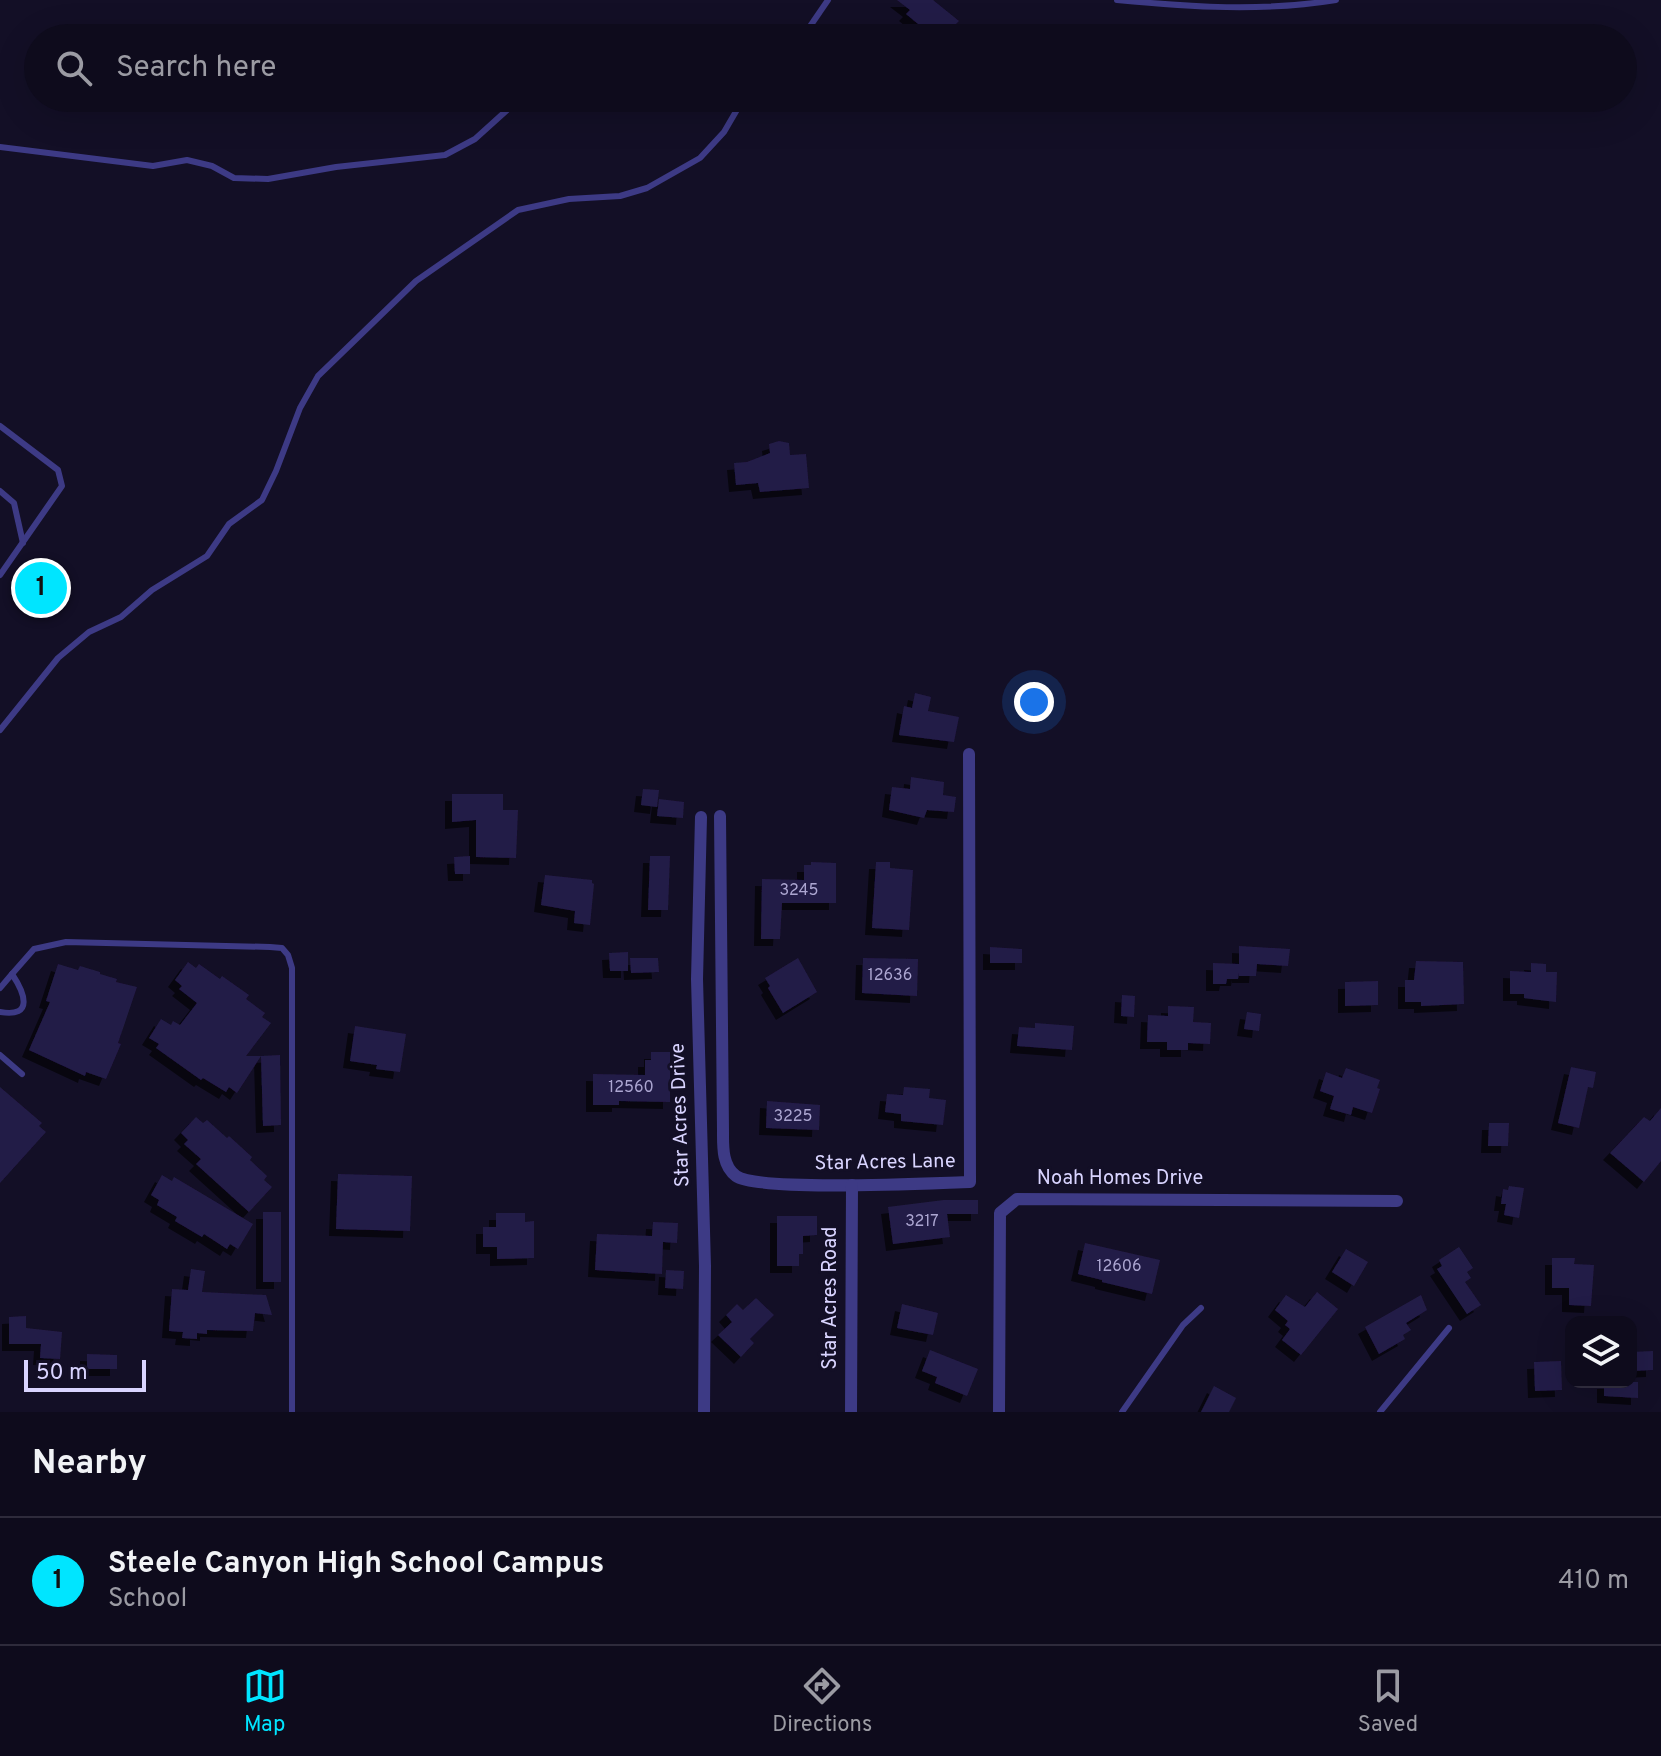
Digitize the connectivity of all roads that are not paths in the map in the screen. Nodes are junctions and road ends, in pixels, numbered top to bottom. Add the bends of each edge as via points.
1 (828, 0) edge
2 (1117, 0) edge
3 (1336, 0) edge
4 (812, 24) edge
5 (505, 112) edge
6 (736, 112) edge
7 (0, 147) edge
8 (0, 426) edge
9 (0, 491) edge
10 (23, 543) junction
11 (0, 575) edge
12 (0, 730) edge
13 (969, 754) dead end
14 (720, 816) dead end
15 (701, 817) dead end
16 (12, 974) junction
17 (0, 988) edge
18 (0, 1012) edge
19 (0, 1055) edge
20 (22, 1074) dead end
21 (852, 1185) junction
22 (1397, 1201) dead end
23 (1201, 1308) dead end
24 (1449, 1328) dead end
25 (292, 1412) edge
26 (704, 1412) edge
27 (851, 1412) edge
28 (999, 1412) edge
29 (1122, 1412) edge
30 (1380, 1412) edge

1 - 4 lane
2 - 3 lane via 1200,8 1290,8
5 - 7 lane via 475,139 445,155 268,179 234,178 187,160 153,166
6 - 12 lane via 700,158 647,188 518,210 416,281 318,376 262,500 229,524 207,556 58,658
8 - 10 lane via 62,478 62,486
9 - 10 lane via 14,503
10 - 11 lane
13 - 21 street, Star Acres Lane via 970,1182
14 - 21 street, Star Acres Lane via 724,1154 740,1179
15 - 26 street, Star Acres Drive via 697,979
16 - 17 lane
16 - 18 lane via 24,992 24,1003 11,1014
16 - 25 lane via 34,949 66,942 270,947 288,955
19 - 20 lane
21 - 27 street, Star Acres Road
22 - 28 street, Noah Homes Drive via 1017,1199 1000,1213
23 - 29 lane via 1183,1325
24 - 30 lane

